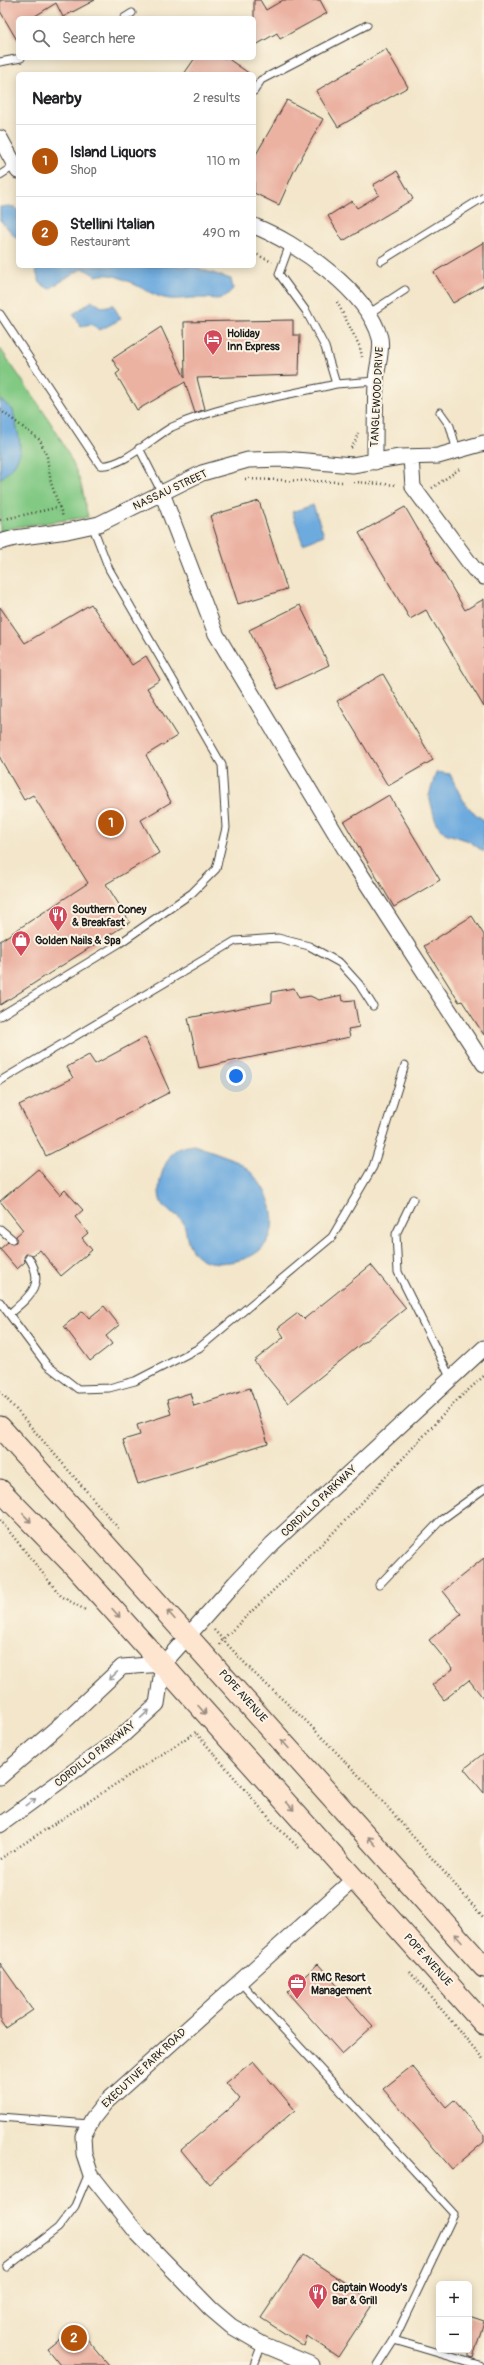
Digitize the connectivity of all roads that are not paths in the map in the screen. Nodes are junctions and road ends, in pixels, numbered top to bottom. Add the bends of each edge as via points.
1 (132, 13) dead end
2 (127, 16) edge
3 (367, 25) dead end
4 (16, 59) edge
5 (0, 62) edge
6 (256, 88) edge
7 (0, 138) edge
8 (16, 168) edge
9 (0, 175) edge
10 (484, 197) edge
11 (256, 227) edge
12 (290, 244) junction
13 (381, 262) dead end
14 (405, 290) dead end
15 (0, 314) edge
16 (368, 314) junction
17 (371, 382) junction
18 (336, 384) junction
19 (440, 412) dead end
20 (484, 443) edge
21 (139, 448) junction
22 (457, 451) junction
23 (411, 457) junction
24 (375, 462) junction
25 (162, 494) junction
26 (92, 525) junction
27 (0, 542) edge
28 (484, 577) edge
29 (374, 1006) dead end
30 (0, 1016) edge
31 (484, 1064) edge
32 (405, 1065) dead end
33 (0, 1081) edge
34 (412, 1200) dead end
35 (0, 1229) edge
36 (12, 1239) dead end
37 (30, 1258) dead end
38 (0, 1302) edge
39 (9, 1314) junction
40 (484, 1348) edge
41 (451, 1379) junction
42 (0, 1427) edge
43 (484, 1489) edge
44 (0, 1490) edge
45 (379, 1585) dead end
46 (189, 1635) junction
47 (163, 1664) junction
48 (0, 1776) edge
49 (0, 1825) edge
50 (355, 1878) junction
51 (484, 1967) edge
52 (239, 1981) junction
53 (484, 2024) edge
54 (0, 2117) edge
55 (89, 2124) junction
56 (90, 2171) junction
57 (7, 2267) dead end
58 (394, 2340) junction
59 (262, 2344) junction
60 (307, 2364) edge
61 (254, 2365) edge
62 (378, 2365) edge
63 (479, 2365) edge

1 - 2 lane
3 - 6 lane via 261,80
4 - 5 lane
7 - 8 street
8 - 9 lane
10 - 13 lane
11 - 12 street, TANGLEWOOD DRIVE
12 - 16 street, TANGLEWOOD DRIVE via 339,278
12 - 18 lane via 279,274 306,311 325,347
14 - 16 lane
15 - 21 lane via 100,465 116,463
16 - 17 street, TANGLEWOOD DRIVE via 380,339 380,355
17 - 18 lane
17 - 24 street, TANGLEWOOD DRIVE
18 - 21 lane via 204,415 171,428
19 - 22 lane via 450,426
20 - 22 street, NASSAU STREET
21 - 25 lane
22 - 23 street, NASSAU STREET via 438,456
23 - 24 street, NASSAU STREET
23 - 28 street via 414,487 474,570
24 - 25 street, NASSAU STREET via 352,465 284,459 248,460 202,473
25 - 26 street, NASSAU STREET
25 - 31 street via 216,634 349,856
26 - 27 street, NASSAU STREET
26 - 30 lane via 108,569 222,765 226,828 216,869 192,892 120,943
29 - 33 lane via 340,963 309,946 278,938 235,942
32 - 39 lane via 373,1167 332,1237 199,1348 135,1381 109,1388 78,1389 47,1365
34 - 41 lane via 396,1234 398,1272
35 - 36 lane
37 - 39 lane via 37,1277 35,1289
38 - 39 lane
40 - 41 street, CORDILLO PARKWAY
41 - 46 street, CORDILLO PARKWAY via 272,1544
46 -> 42 main road, POPE AVENUE
43 - 45 lane via 441,1520
44 -> 47 main road, POPE AVENUE via 76,1568
46 - 47 street, CORDILLO PARKWAY
51 -> 46 main road, POPE AVENUE
47 -> 48 street via 122,1668
49 -> 47 street, CORDILLO PARKWAY via 122,1736 157,1704
47 -> 50 main road, POPE AVENUE
50 - 52 street, EXECUTIVE PARK ROAD
50 - 53 main road, POPE AVENUE
52 - 55 street, EXECUTIVE PARK ROAD via 105,2102
52 - 58 lane via 454,2214
54 - 55 lane
55 - 56 street, EXECUTIVE PARK ROAD via 83,2136 84,2154
56 - 57 lane via 75,2206 58,2228
56 - 59 street, EXECUTIVE PARK ROAD via 138,2234 211,2310 231,2326
58 - 62 lane
58 - 63 lane
59 - 60 street, EXECUTIVE PARK ROAD
59 - 61 lane

